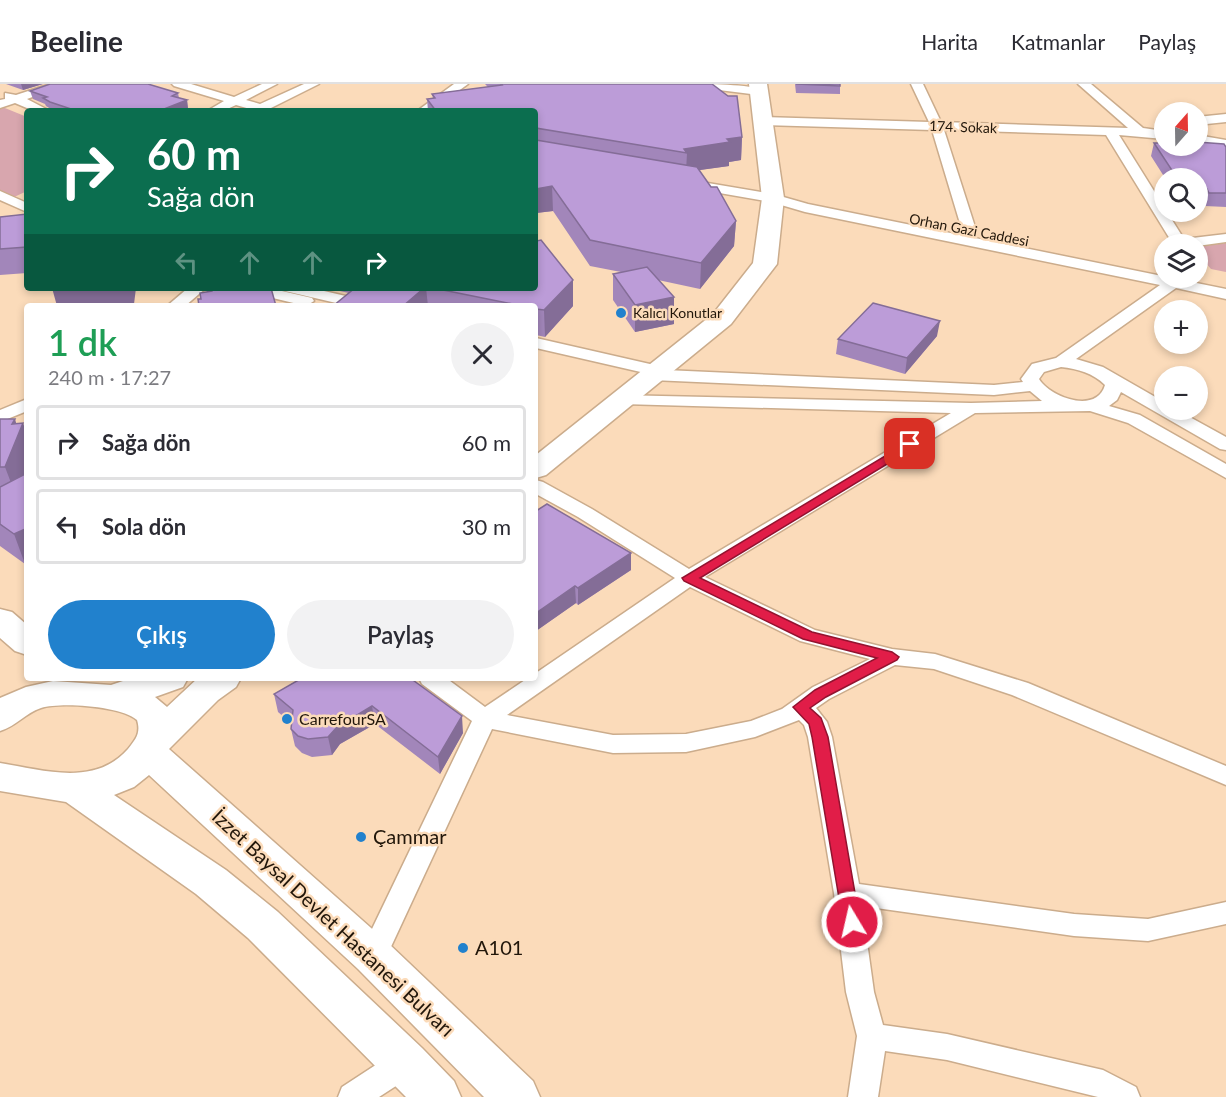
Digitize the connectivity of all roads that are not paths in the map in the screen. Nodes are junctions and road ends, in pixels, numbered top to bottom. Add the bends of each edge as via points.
1 (39, 84) edge
2 (62, 84) edge
3 (178, 84) edge
4 (271, 84) edge
5 (313, 84) edge
6 (462, 84) edge
7 (477, 84) edge
8 (695, 84) edge
9 (917, 84) edge
10 (1084, 84) edge
11 (755, 86) edge
12 (3, 99) edge
13 (233, 102) junction
14 (34, 108) edge
15 (220, 108) edge
16 (254, 108) edge
17 (265, 108) edge
18 (427, 108) edge
19 (444, 108) edge
20 (24, 111) edge
21 (1226, 118) edge
22 (1208, 120) edge
23 (763, 121) junction
24 (937, 127) junction
25 (1154, 128) edge
26 (1111, 132) junction
27 (1140, 132) junction
28 (1154, 134) edge
29 (1208, 141) edge
30 (1226, 144) edge
31 (671, 181) edge
32 (0, 195) edge
33 (773, 198) junction
34 (23, 212) edge
35 (969, 230) junction
36 (1226, 238) edge
37 (1154, 273) edge
38 (1154, 273) edge
39 (1208, 279) edge
40 (1226, 283) edge
41 (1154, 288) edge
42 (1207, 288) edge
43 (194, 291) edge
44 (261, 291) edge
45 (303, 291) edge
46 (1226, 294) edge
47 (178, 303) edge
48 (313, 303) edge
49 (357, 303) edge
50 (538, 345) edge
51 (538, 354) edge
52 (1061, 362) junction
53 (652, 375) junction
54 (1109, 378) junction
55 (1032, 386) junction
56 (622, 399) junction
57 (24, 405) edge
58 (1083, 405) junction
59 (971, 408) junction
60 (0, 417) edge
61 (1226, 445) edge
62 (538, 467) edge
63 (1226, 472) edge
64 (538, 487) edge
65 (689, 578) junction
66 (0, 620) edge
67 (24, 640) edge
68 (892, 657) junction
69 (150, 681) edge
70 (219, 681) edge
71 (434, 681) edge
72 (89, 690) edge
73 (801, 707) junction
74 (0, 718) edge
75 (486, 719) junction
76 (153, 746) junction
77 (1226, 776) edge
78 (0, 777) edge
79 (76, 789) junction
80 (847, 892) junction
81 (1226, 913) edge
82 (374, 956) junction
83 (872, 1036) junction
84 (405, 1063) junction
85 (353, 1097) edge
86 (436, 1097) edge
87 (516, 1097) edge
88 (863, 1097) edge
89 (1125, 1097) edge

1 - 12 street
2 - 12 street
3 - 13 street
4 - 13 street
5 - 17 street
6 - 18 street
7 - 19 street
8 - 11 street
9 - 24 street
10 - 27 street
11 - 23 main road
12 - 14 street
12 - 20 street
13 - 15 street
13 - 16 street
21 - 22 street
23 - 24 street, 174. Sokak
23 - 33 main road
24 - 26 street, 174. Sokak
24 - 35 street
25 - 27 street
26 - 27 street, 174. Sokak
26 - 36 street via 1180,244
27 - 28 street, 174. Sokak
29 - 30 street
31 - 33 street
32 - 34 street
33 - 35 street, Orhan Gazi Caddesi via 807,199
33 - 37 street via 805,208
33 - 53 main road via 765,264 722,319
35 - 38 street, Orhan Gazi Caddesi
39 - 40 street
41 - 52 street
42 - 46 street
43 - 47 street
44 - 48 street
45 - 49 street
50 - 53 street
51 - 53 street
52 - 54 street via 1088,367
52 - 55 street via 1038,367 1032,372
53 - 55 street via 994,390
53 - 56 main road
54 - 58 street via 1114,393
54 - 61 street
55 - 58 street via 1049,398
56 - 59 street
56 - 62 main road
57 - 60 street
58 - 59 street
58 - 63 street via 1134,418
59 - 65 street
64 - 65 street
65 - 68 street via 808,636
65 - 75 street
66 - 67 main road
68 - 73 street
68 - 77 street via 935,662 1020,689
69 - 72 main road
70 - 76 main road
71 - 75 street
72 - 74 main road via 44,694 23,702
72 - 76 main road via 136,703 150,711 158,728
73 - 75 street via 755,729 686,743 613,744
73 - 80 street via 815,722 820,737
75 - 82 street
76 - 79 main road via 117,779
76 - 82 main road, İzzet Baysal Devlet Hastanesi Bulvarı
78 - 79 main road
79 - 84 main road via 211,882 263,925
80 - 81 street via 1074,925 1148,930
80 - 83 street via 860,992
82 - 87 main road, İzzet Baysal Devlet Hastanesi Bulvarı
83 - 88 street
83 - 89 street via 958,1049 1103,1084
84 - 85 street
84 - 86 main road

